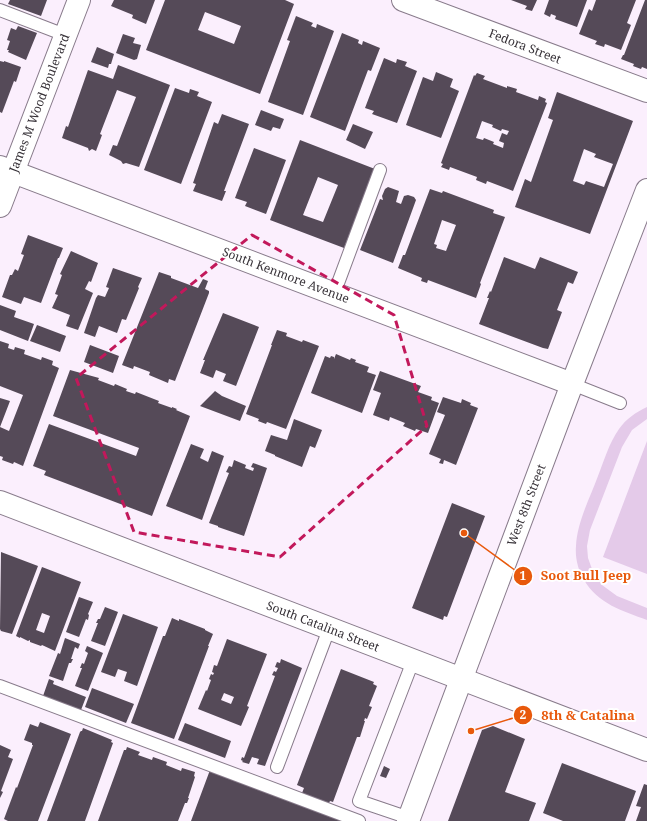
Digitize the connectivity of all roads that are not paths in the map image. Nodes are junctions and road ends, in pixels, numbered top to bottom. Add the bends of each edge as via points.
1 (79, 0) edge
2 (403, 0) edge
3 (0, 10) edge
4 (65, 35) junction
5 (647, 91) edge
6 (6, 169) edge
7 (380, 170) dead end
8 (647, 190) edge
9 (0, 206) edge
10 (334, 294) junction
11 (572, 384) junction
12 (620, 403) dead end
13 (0, 502) edge
14 (329, 629) junction
15 (413, 661) junction
16 (460, 679) junction
17 (0, 686) edge
18 (647, 750) edge
19 (277, 767) dead end
20 (409, 820) edge
21 (359, 821) edge

1 - 4 street, James M Wood Boulevard
2 - 5 street, Fedora Street
3 - 4 lane
4 - 6 street, James M Wood Boulevard
6 - 9 street, James M Wood Boulevard
6 - 10 street, South Kenmore Avenue
7 - 10 lane
8 - 11 street, West 8th Street
10 - 11 street, South Kenmore Avenue
11 - 12 lane
11 - 16 street, West 8th Street
13 - 14 street, South Catalina Street
14 - 15 street, South Catalina Street
14 - 19 lane
15 - 16 street, South Catalina Street
15 - 20 lane via 359,801
16 - 18 street, South Catalina Street
16 - 20 street, West 8th Street
17 - 21 lane

